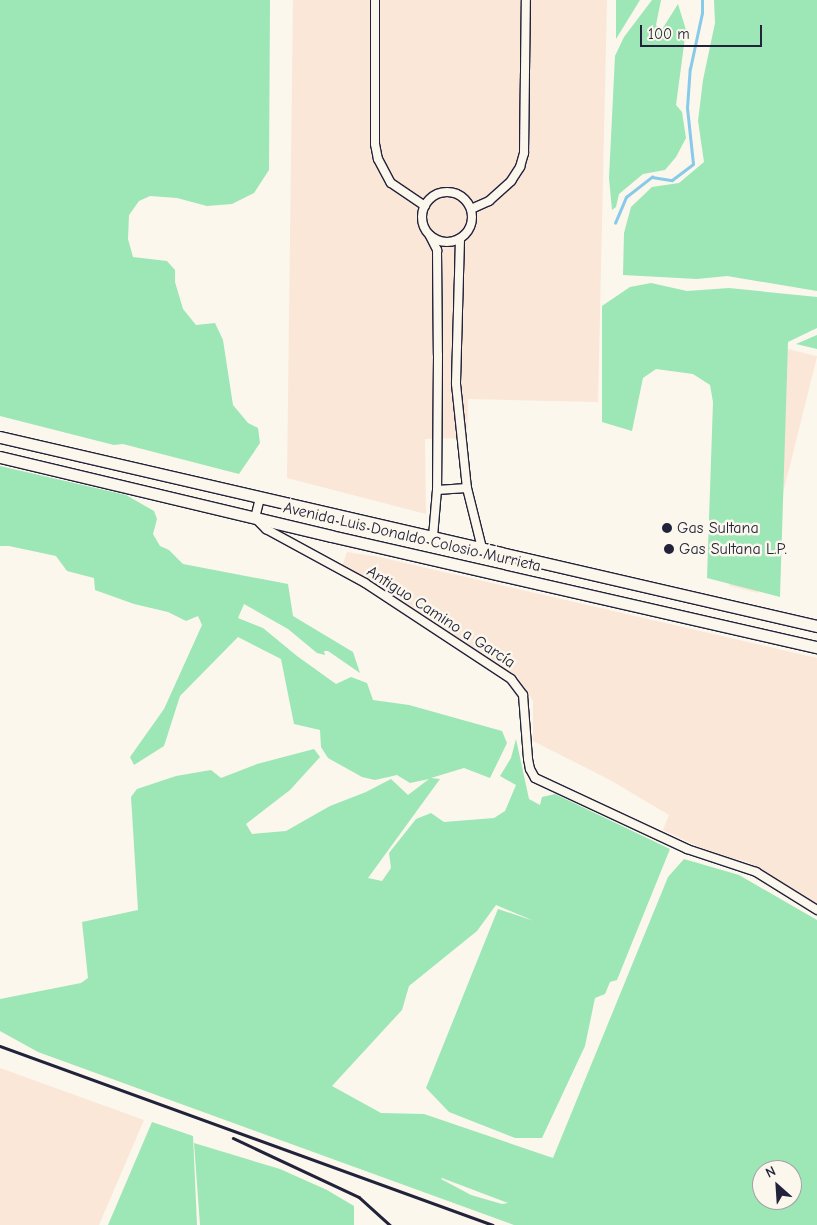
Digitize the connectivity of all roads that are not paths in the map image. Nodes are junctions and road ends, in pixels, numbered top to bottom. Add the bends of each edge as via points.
1 (375, 0) edge
2 (526, 0) edge
3 (425, 206) junction
4 (471, 210) junction
5 (430, 236) junction
6 (460, 239) junction
7 (0, 437) edge
8 (0, 457) edge
9 (467, 488) junction
10 (437, 490) junction
11 (260, 498) junction
12 (256, 518) junction
13 (433, 537) junction
14 (482, 548) junction
15 (817, 626) edge
16 (817, 647) edge
17 (817, 910) edge

1 - 3 street via 375,144 378,159 391,183
2 - 4 street via 524,153 511,181
3 - 4 street via 430,199 445,192 461,196
3 - 5 street via 422,222
4 - 6 street via 471,226
5 - 6 street via 445,242
5 - 10 street via 437,250
6 - 9 street via 456,384
7 - 11 main road, Avenida Luis Donaldo Colosio Murrieta
8 - 12 main road, Avenida Luis Donaldo Colosio Murrieta
9 - 10 street
9 - 14 street
10 - 13 street
11 - 12 street
11 - 13 main road, Avenida Luis Donaldo Colosio Murrieta
12 - 16 main road, Avenida Luis Donaldo Colosio Murrieta
12 - 17 street, Antiguo Camino a García via 266,529 365,583 512,679 523,695 528,759 535,778 687,848 756,872
13 - 14 main road, Avenida Luis Donaldo Colosio Murrieta
14 - 15 main road, Avenida Luis Donaldo Colosio Murrieta

